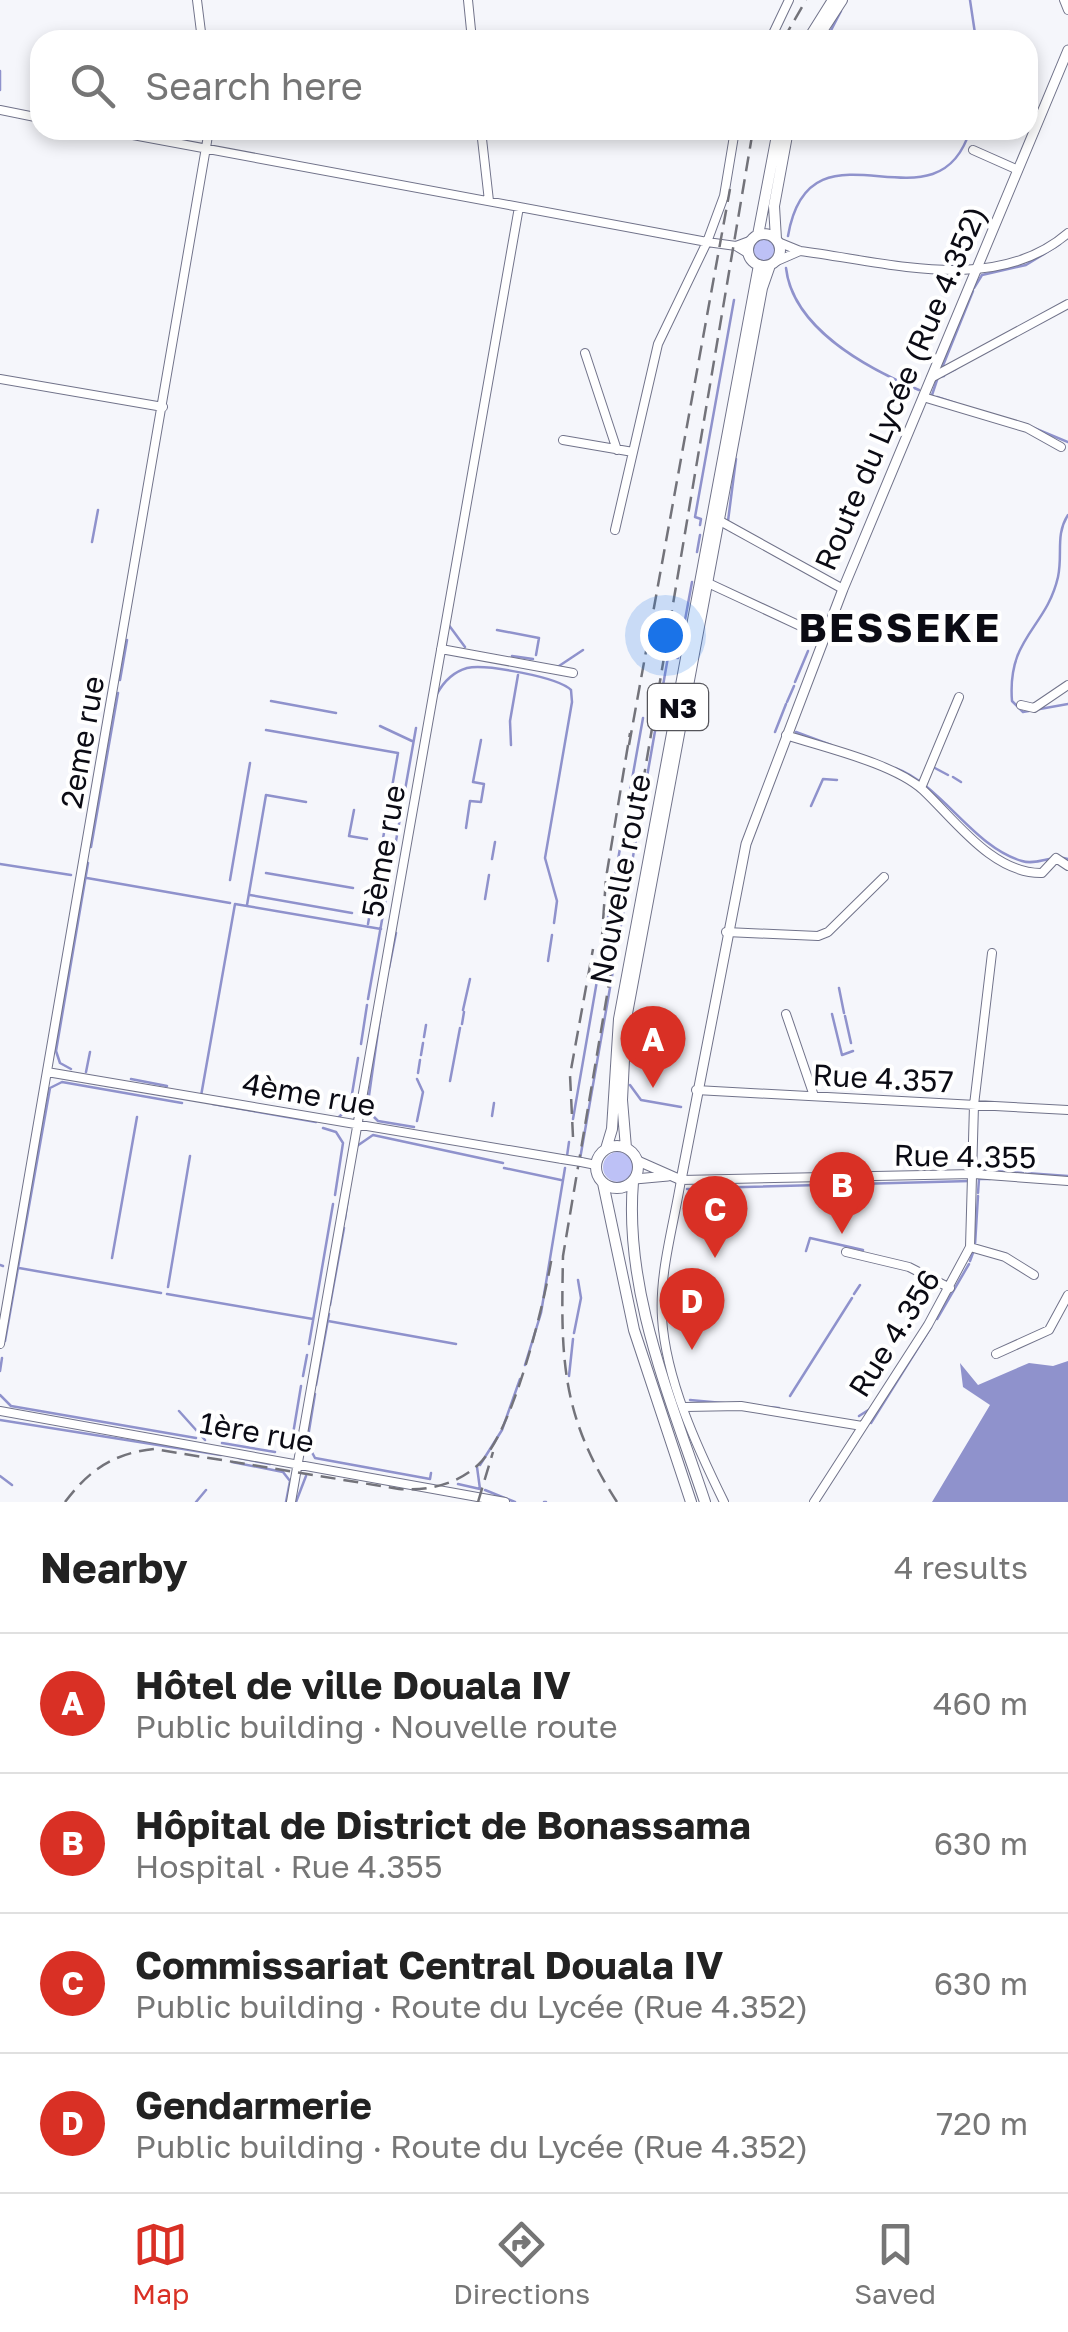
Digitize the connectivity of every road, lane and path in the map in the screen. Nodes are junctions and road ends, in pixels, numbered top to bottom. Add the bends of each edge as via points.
1 (198, 0) edge
2 (468, 0) edge
3 (833, 0) edge
4 (842, 0) edge
5 (1064, 0) edge
6 (785, 2) edge
7 (1068, 10) edge
8 (201, 30) edge
9 (471, 30) edge
10 (776, 30) edge
11 (814, 30) edge
12 (822, 30) edge
13 (1068, 50) edge
14 (0, 110) edge
15 (30, 116) edge
16 (1038, 122) edge
17 (160, 140) edge
18 (208, 140) edge
19 (483, 140) edge
20 (733, 140) edge
21 (776, 140) edge
22 (786, 140) edge
23 (1030, 140) edge
24 (208, 149) junction
25 (973, 150) dead end
26 (1018, 170) junction
27 (489, 202) junction
28 (519, 207) junction
29 (1068, 233) edge
30 (755, 238) junction
31 (777, 241) junction
32 (706, 242) junction
33 (736, 246) junction
34 (800, 252) junction
35 (749, 254) junction
36 (769, 264) junction
37 (975, 271) junction
38 (1068, 304) edge
39 (585, 353) dead end
40 (931, 378) junction
41 (0, 380) edge
42 (923, 397) junction
43 (163, 407) junction
44 (563, 440) dead end
45 (1061, 446) dead end
46 (617, 450) junction
47 (633, 452) junction
48 (720, 521) junction
49 (615, 530) dead end
50 (708, 583) junction
51 (843, 589) junction
52 (700, 610) junction
53 (824, 637) junction
54 (441, 649) junction
55 (573, 673) dead end
56 (1068, 685) edge
57 (959, 696) dead end
58 (1022, 704) dead end
59 (786, 735) junction
60 (921, 788) junction
61 (1068, 866) edge
62 (884, 877) dead end
63 (726, 932) junction
64 (992, 953) dead end
65 (786, 1014) dead end
66 (47, 1072) junction
67 (696, 1090) junction
68 (814, 1096) junction
69 (974, 1106) junction
70 (1068, 1110) edge
71 (357, 1126) junction
72 (626, 1148) junction
73 (606, 1149) junction
74 (638, 1161) junction
75 (596, 1165) junction
76 (974, 1174) junction
77 (668, 1176) junction
78 (634, 1180) junction
79 (681, 1180) junction
80 (1068, 1181) edge
81 (603, 1183) junction
82 (970, 1246) junction
83 (846, 1252) dead end
84 (1034, 1274) dead end
85 (950, 1288) junction
86 (1068, 1295) edge
87 (0, 1344) edge
88 (996, 1354) dead end
89 (685, 1407) junction
90 (0, 1411) edge
91 (862, 1426) junction
92 (298, 1462) junction
93 (291, 1502) edge
94 (505, 1502) edge
95 (691, 1502) edge
96 (705, 1502) edge
97 (724, 1502) edge
98 (814, 1502) edge

1 - 8 street
2 - 9 street
3 - 11 highway
4 - 12 highway
5 - 7 street
6 - 10 street
13 - 16 main road, Route du Lycée (Rue 4.352)
14 - 15 street
17 - 24 street
18 - 24 street, 2eme rue
19 - 27 street
20 - 32 street via 724,196
21 - 30 highway
22 - 31 highway via 774,206
23 - 26 main road, Route du Lycée (Rue 4.352)
24 - 27 street
24 - 43 street, 2eme rue
25 - 26 street
26 - 37 main road, Route du Lycée (Rue 4.352)
27 - 28 street
28 - 32 street
28 - 54 street, 5ème rue
29 - 37 street via 1034,258
30 - 31 highway
30 - 33 street
30 - 35 highway
31 - 34 street
31 - 36 highway
32 - 33 street
32 - 47 street via 658,344
33 - 35 street
34 - 36 street
34 - 37 street
35 - 36 highway
36 - 48 highway, Nouvelle route
36 - 52 highway, Nouvelle route / N3
37 - 40 main road, Route du Lycée (Rue 4.352)
38 - 40 street
39 - 46 street
40 - 42 main road, Route du Lycée (Rue 4.352)
41 - 43 street
42 - 45 street via 1026,428
42 - 51 main road, Route du Lycée (Rue 4.352)
43 - 66 street, 2eme rue
44 - 46 street
46 - 47 street
47 - 49 street
48 - 50 highway, Nouvelle route
48 - 51 street
50 - 52 highway, Nouvelle route
50 - 53 street
51 - 53 main road, Route du Lycée (Rue 4.352)
52 - 72 highway, Nouvelle route via 626,1019
52 - 73 highway, Nouvelle route / N3 via 619,1019
53 - 59 main road, Route du Lycée (Rue 4.352)
54 - 55 street
54 - 71 street, 5ème rue
56 - 58 street via 1034,708
57 - 60 street
59 - 60 street
59 - 63 main road, Route du Lycée (Rue 4.352) via 746,844
60 - 61 street via 952,822 1014,867 1042,873 1056,858
62 - 63 street via 818,936
63 - 67 main road, Route du Lycée (Rue 4.352)
64 - 69 street, Rue 4.356
65 - 68 street
66 - 71 street, 4ème rue
66 - 87 street, 2eme rue
67 - 68 street, Rue 4.357
67 - 79 main road, Route du Lycée (Rue 4.352)
68 - 69 street, Rue 4.357
69 - 70 street, Rue 4.357
69 - 76 street, Rue 4.356
71 - 75 street, 4ème rue, bridge
71 - 92 street, 5ème rue
72 - 73 highway
72 - 74 highway
73 - 75 highway, N3
74 - 77 main road
74 - 78 highway
75 - 81 highway
76 - 79 street, Rue 4.355
76 - 80 street, Rue 4.355
76 - 82 street, Rue 4.356
77 - 78 main road
77 - 79 main road
78 - 81 highway via 618,1189
78 - 96 highway via 629,1226 637,1278
79 - 89 street, Route du Lycée (Rue 4.352) via 662,1316
81 - 95 highway via 634,1330
82 - 84 street
82 - 85 street, Rue 4.356
83 - 85 street via 909,1266
85 - 91 street, Rue 4.356
86 - 88 street via 1049,1330
89 - 91 street via 741,1406
89 - 97 street, Route du Lycée (Rue 4.352)
90 - 92 street, 1ère rue
91 - 98 street, Rue 4.356
92 - 93 street, 5ème rue
92 - 94 street, 1ère rue

